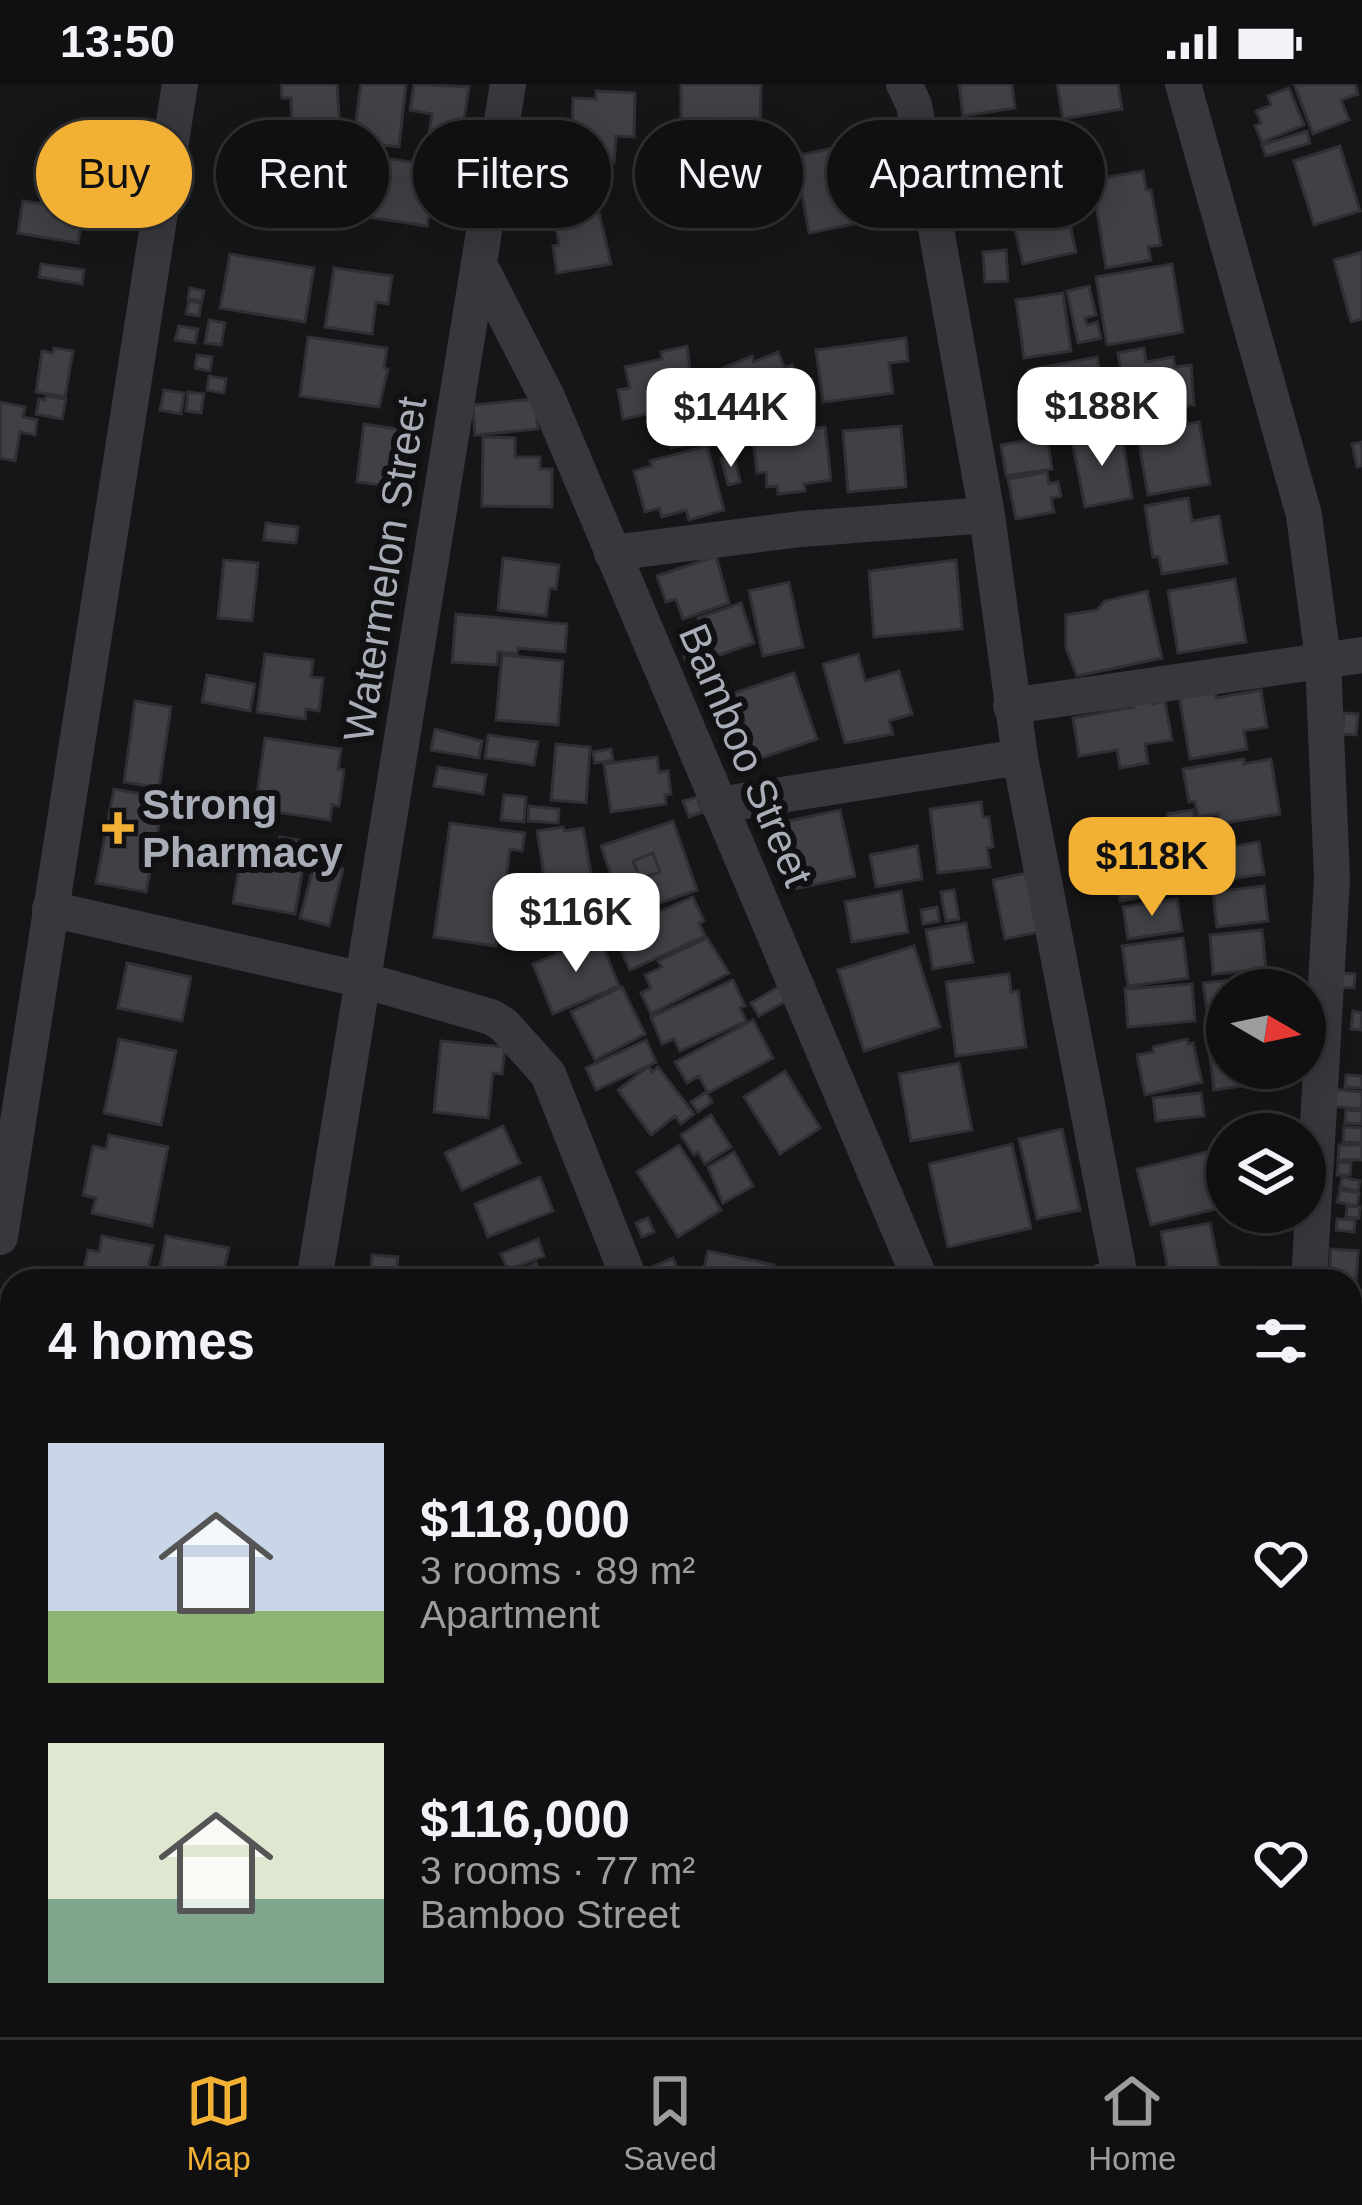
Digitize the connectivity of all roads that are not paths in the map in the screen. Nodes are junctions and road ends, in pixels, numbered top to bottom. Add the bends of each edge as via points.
1 (180, 84) edge
2 (508, 84) edge
3 (904, 84) edge
4 (1183, 84) edge
5 (481, 268) junction
6 (988, 514) junction
7 (612, 553) junction
8 (1362, 655) edge
9 (1323, 659) junction
10 (1011, 706) junction
11 (1020, 758) junction
12 (718, 805) junction
13 (50, 909) junction
14 (363, 980) junction
15 (0, 1238) edge
16 (316, 1269) edge
17 (626, 1269) edge
18 (916, 1269) edge
19 (1117, 1269) edge
20 (1310, 1269) edge

1 - 13 street
2 - 5 street, Watermelon Street
3 - 6 street
4 - 9 street via 1304,515
5 - 7 street, Bamboo Street via 547,397
5 - 14 street, Watermelon Street
6 - 7 street
6 - 10 street
7 - 12 street, Bamboo Street
8 - 9 street
9 - 10 street
9 - 20 street via 1332,878
10 - 11 street
11 - 12 street
11 - 19 street
12 - 18 street, Bamboo Street
13 - 14 street
13 - 15 street
14 - 16 street, Watermelon Street
14 - 17 street via 491,1017 519,1041 548,1074

